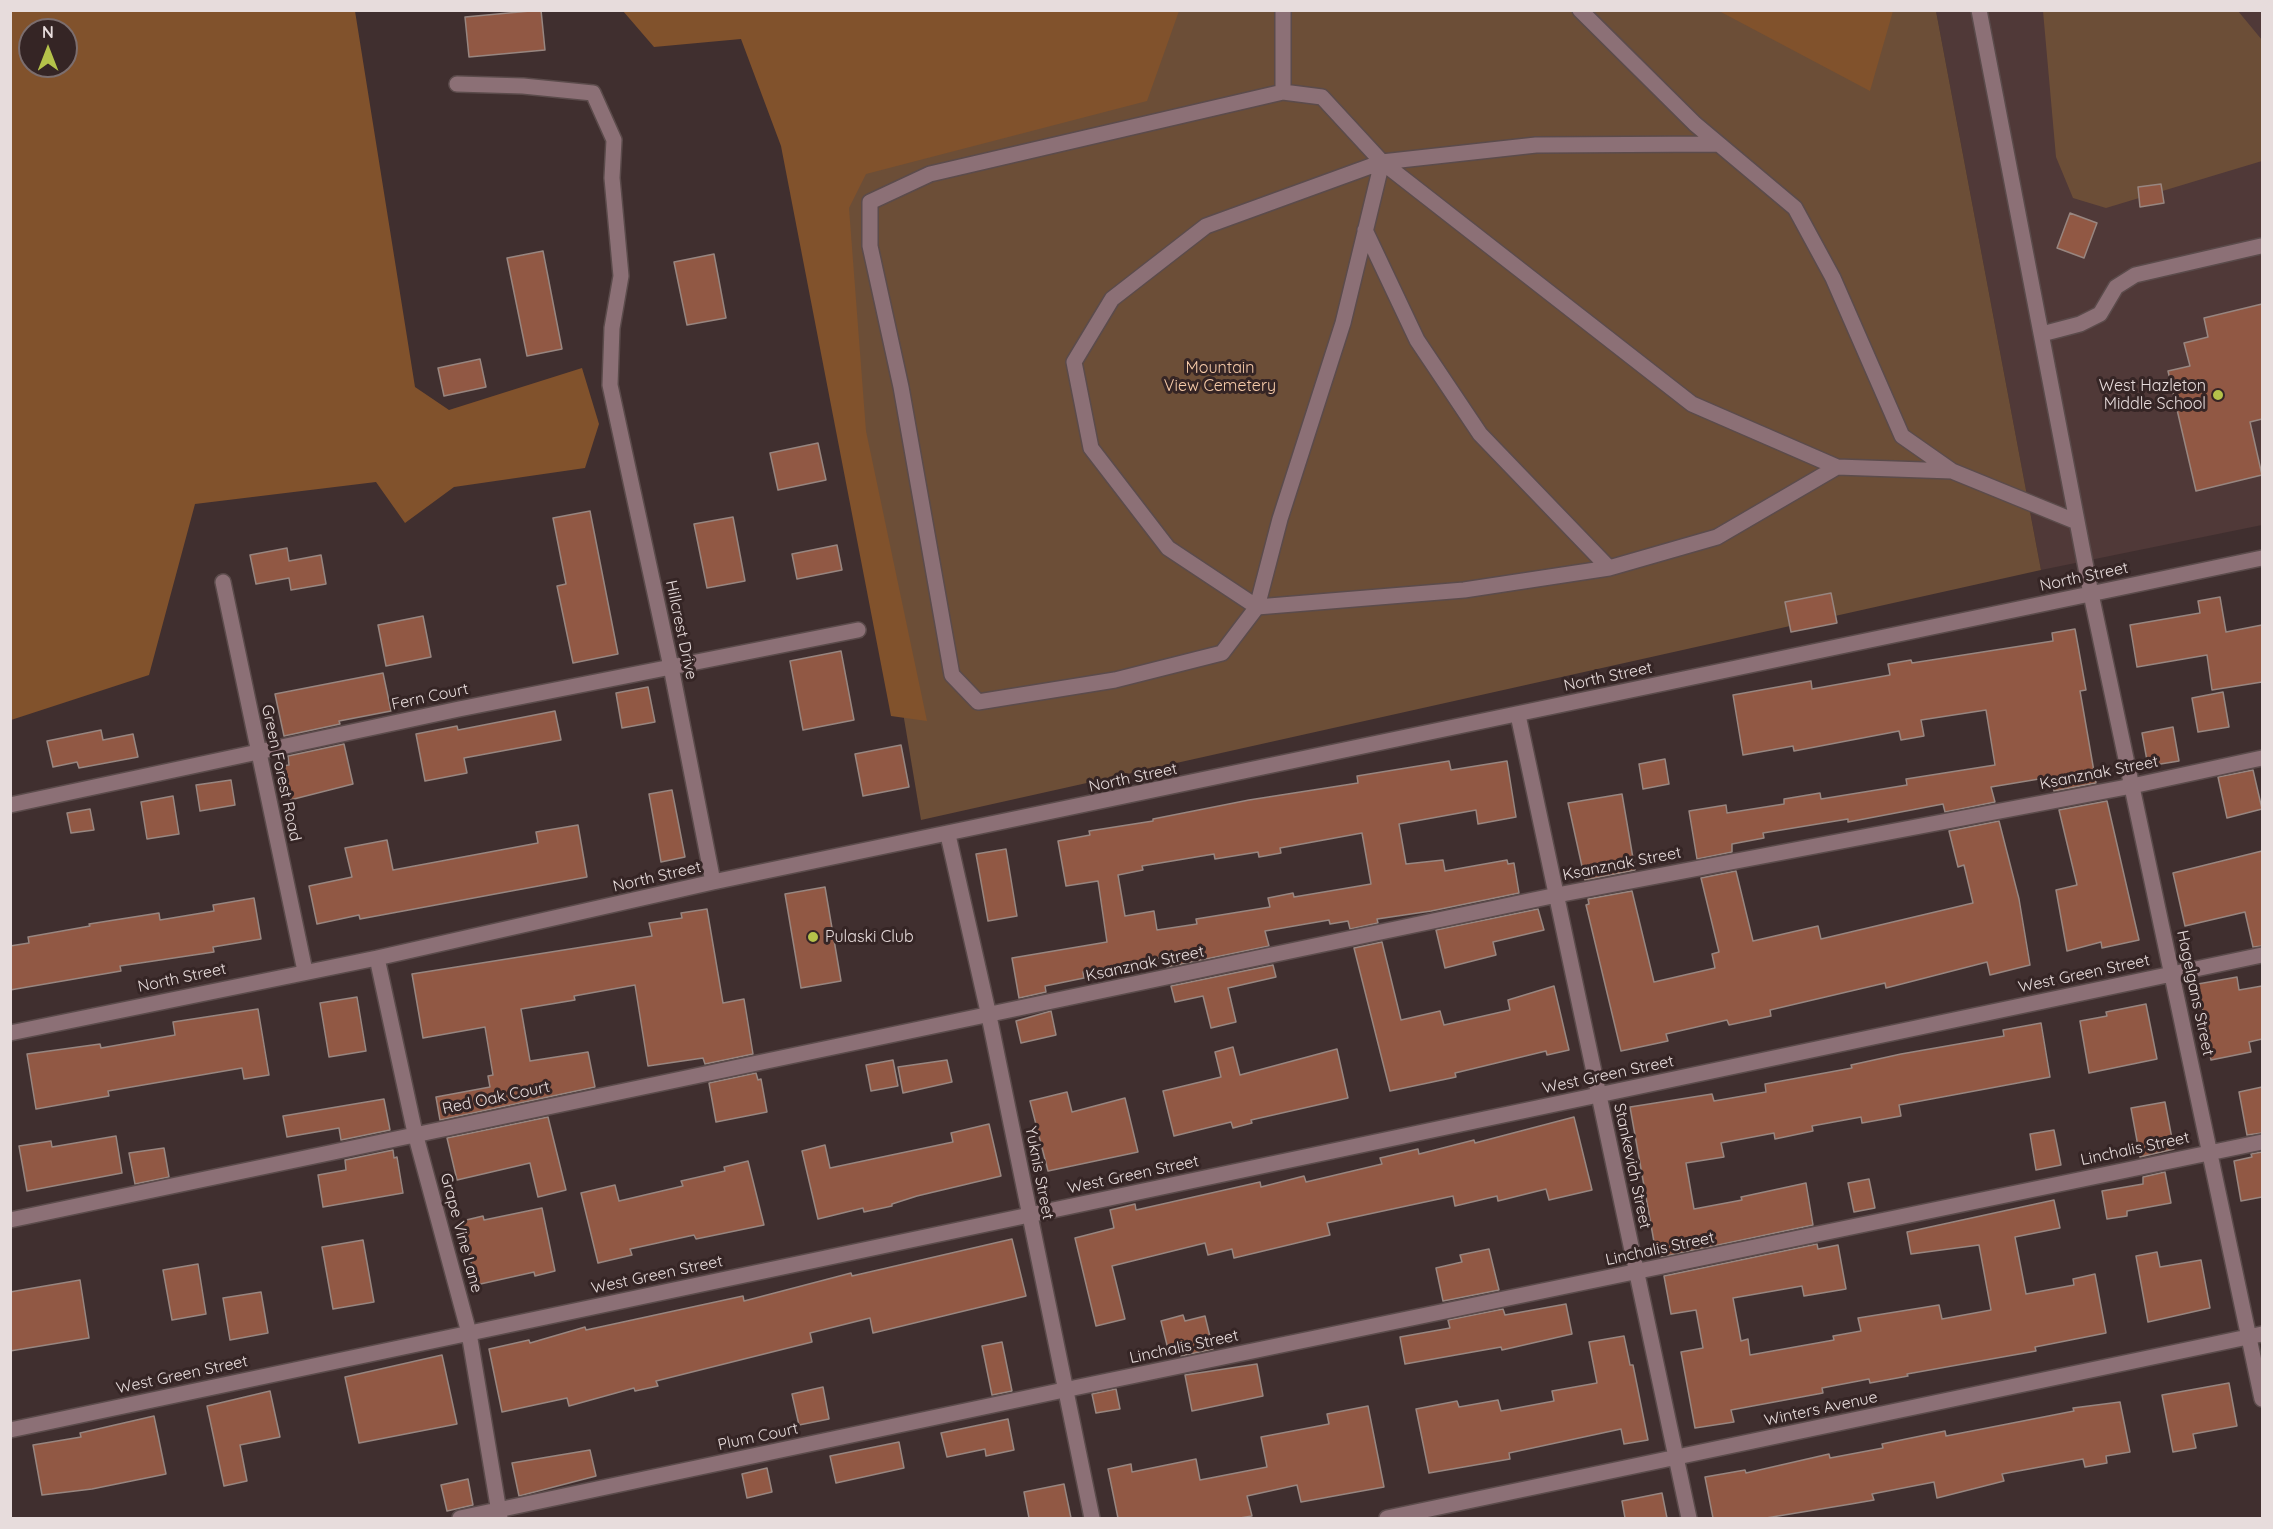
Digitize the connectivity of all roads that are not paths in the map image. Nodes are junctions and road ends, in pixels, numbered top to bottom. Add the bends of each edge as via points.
1 (1283, 10) edge
2 (1580, 10) edge
3 (1979, 10) edge
4 (457, 84) dead end
5 (1283, 92) junction
6 (1719, 144) junction
7 (1382, 162) junction
8 (1365, 230) junction
9 (2261, 246) dead end
10 (2042, 334) junction
11 (1837, 467) junction
12 (1952, 471) junction
13 (2077, 522) junction
14 (2262, 558) edge
15 (1609, 568) junction
16 (223, 582) dead end
17 (2091, 594) junction
18 (1257, 607) junction
19 (858, 630) dead end
20 (671, 666) junction
21 (1518, 715) junction
22 (258, 752) junction
23 (2262, 758) edge
24 (2132, 786) junction
25 (10, 804) edge
26 (948, 835) junction
27 (713, 882) junction
28 (1557, 895) junction
29 (2262, 955) edge
30 (377, 958) junction
31 (304, 971) junction
32 (2172, 974) junction
33 (989, 1016) junction
34 (10, 1033) edge
35 (1599, 1095) junction
36 (415, 1133) junction
37 (2262, 1142) edge
38 (2209, 1152) junction
39 (1029, 1215) junction
40 (10, 1220) edge
41 (1636, 1273) junction
42 (469, 1334) junction
43 (2256, 1336) edge
44 (1064, 1390) junction
45 (2262, 1399) edge
46 (10, 1430) edge
47 (1676, 1457) junction
48 (499, 1515) edge
49 (460, 1518) edge
50 (1092, 1518) edge
51 (1387, 1518) edge
52 (1689, 1518) edge

1 - 5 street
2 - 6 street
3 - 10 street, Hagelgans Street
4 - 20 street, Hillcrest Drive via 593,93 614,140 612,178 621,276 612,328 610,385
5 - 7 street via 1322,97
5 - 18 street via 930,174 870,202 870,246 901,387 952,675 978,702 1115,680 1222,653
6 - 7 street via 1536,145
6 - 12 street via 1795,208 1833,278 1902,436
7 - 8 street
7 - 11 street via 1692,404
7 - 18 street via 1206,226 1112,299 1074,362 1091,448 1168,548
8 - 15 street via 1417,340 1480,434
8 - 18 street via 1342,323 1280,519
9 - 10 street via 2135,275 2116,287 2100,314
10 - 13 street, Hagelgans Street
11 - 12 street
11 - 15 street via 1717,537
12 - 13 street
13 - 17 street, Hagelgans Street
14 - 17 street, North Street
15 - 18 street via 1464,591
16 - 22 street, Green Forest Road
17 - 21 street, North Street
17 - 24 street, Hagelgans Street
19 - 20 street, Fern Court
20 - 22 street, Fern Court
20 - 27 street, Hillcrest Drive
21 - 26 street, North Street
21 - 28 street, Stankevich Street
22 - 25 street, Fern Court
22 - 31 street, Green Forest Road
23 - 24 street, Ksanznak Street
24 - 28 street, Ksanznak Street
24 - 32 street, Hagelgans Street
26 - 27 street, North Street
26 - 33 street, Yuknis Street
27 - 30 street, North Street
28 - 33 street, Ksanznak Street
28 - 35 street, Stankevich Street
29 - 32 street, West Green Street
30 - 31 street, North Street
30 - 36 street, Grape Vine Lane
31 - 34 street, North Street
32 - 35 street, West Green Street
32 - 38 street, Hagelgans Street
33 - 36 street, Red Oak Court
33 - 39 street, Yuknis Street
35 - 39 street, West Green Street
35 - 41 street, Stankevich Street
36 - 40 street, Red Oak Court
36 - 42 street, Grape Vine Lane
37 - 38 street, Linchalis Street
38 - 41 street, Linchalis Street
38 - 43 street, Hagelgans Street
39 - 42 street, West Green Street
39 - 44 street, Yuknis Street
41 - 44 street, Linchalis Street
41 - 47 street, Stankevich Street
42 - 46 street, West Green Street
42 - 48 street, Grape Vine Lane
43 - 45 street, Hagelgans Street
43 - 47 street, Winters Avenue
44 - 48 street, Plum Court
44 - 50 street, Yuknis Street
47 - 51 street, Winters Avenue
47 - 52 street, Stankevich Street
48 - 49 street, Plum Court

